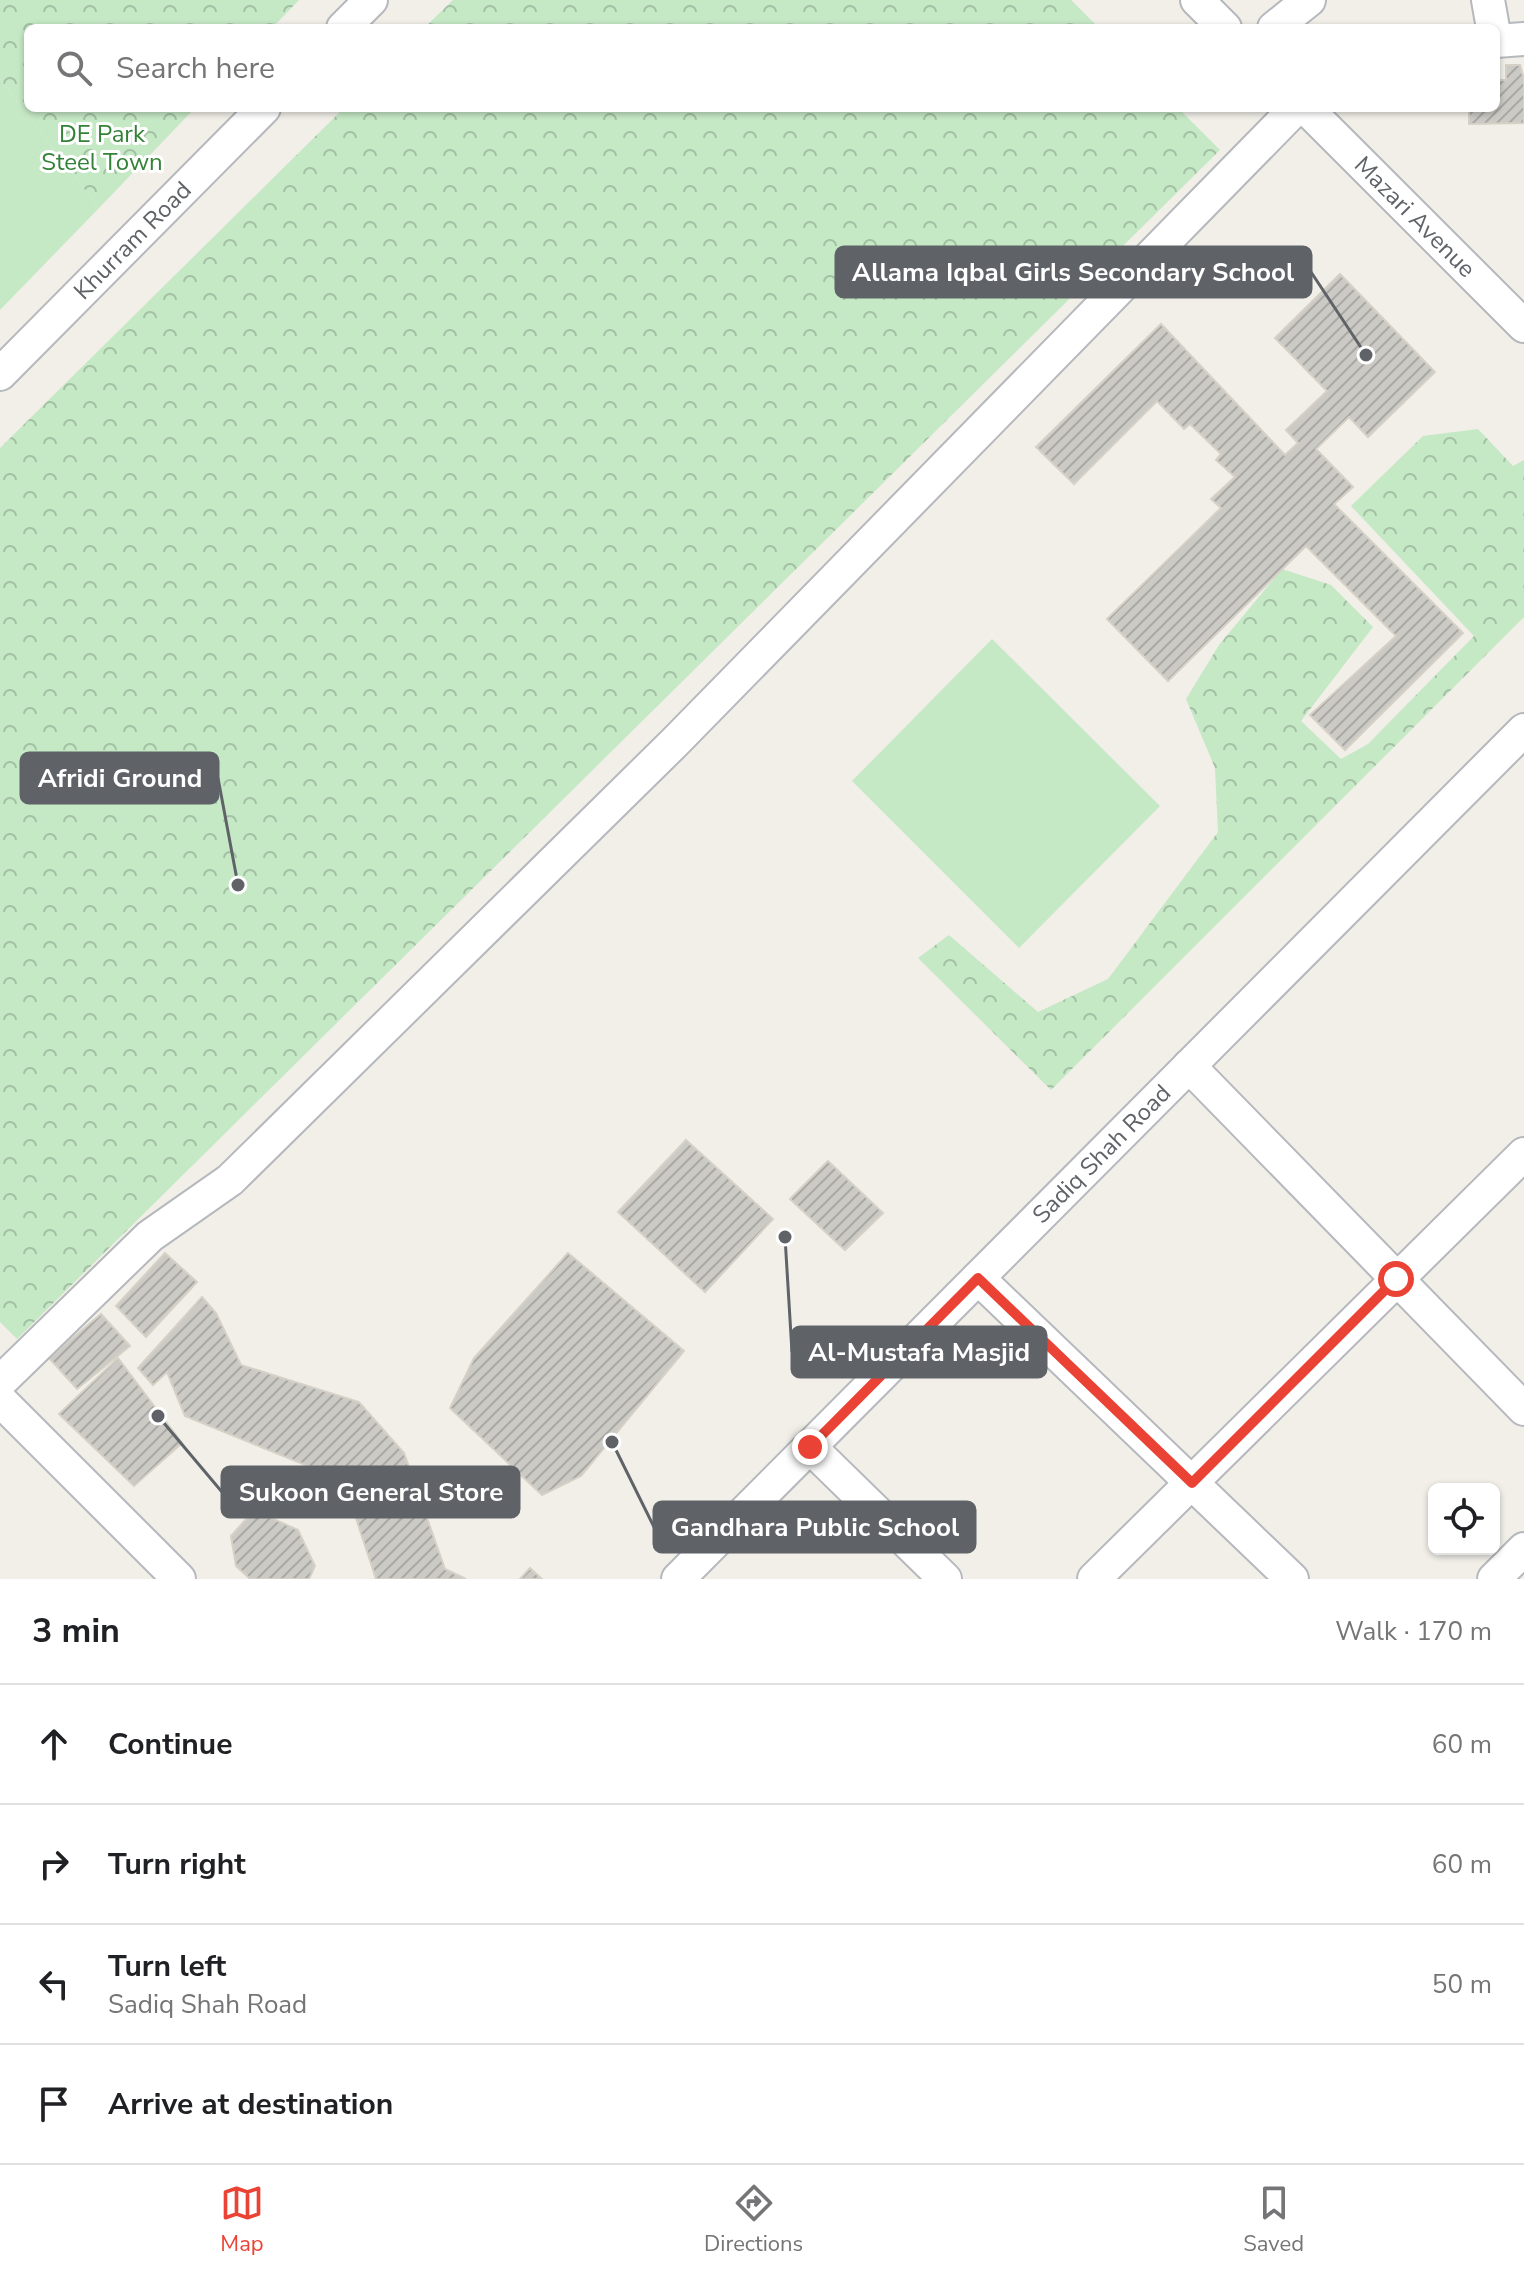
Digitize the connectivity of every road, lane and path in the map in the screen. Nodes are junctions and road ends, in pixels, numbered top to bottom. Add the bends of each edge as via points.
1 (371, 0) edge
2 (1197, 0) edge
3 (1309, 0) edge
4 (1488, 0) edge
5 (347, 24) edge
6 (1221, 24) edge
7 (1279, 24) edge
8 (1492, 24) edge
9 (1524, 39) edge
10 (1500, 41) edge
11 (260, 112) edge
12 (1292, 112) edge
13 (1310, 112) edge
14 (1524, 326) edge
15 (0, 374) edge
16 (1524, 730) edge
17 (1189, 1066) junction
18 (1524, 1154) edge
19 (978, 1278) junction
20 (1396, 1279) junction
21 (0, 1382) edge
22 (0, 1400) edge
23 (1524, 1409) edge
24 (810, 1447) junction
25 (1192, 1483) junction
26 (1524, 1549) edge
27 (179, 1579) edge
28 (678, 1579) edge
29 (945, 1579) edge
30 (1094, 1579) edge
31 (1292, 1579) edge
32 (1494, 1579) edge

1 - 5 street
2 - 6 street
3 - 7 street
4 - 8 street
9 - 10 street
11 - 15 street, Khurram Road
12 - 21 street via 675,742 230,1180 150,1236
13 - 14 street, Mazari Avenue
16 - 17 street, Sadiq Shah Road
17 - 19 street, Sadiq Shah Road
17 - 20 street
18 - 20 street
19 - 24 street, Sadiq Shah Road
19 - 25 street
20 - 23 street
20 - 25 street
22 - 27 street
24 - 28 street, Sadiq Shah Road
24 - 29 street
25 - 30 street
25 - 31 street
26 - 32 street

